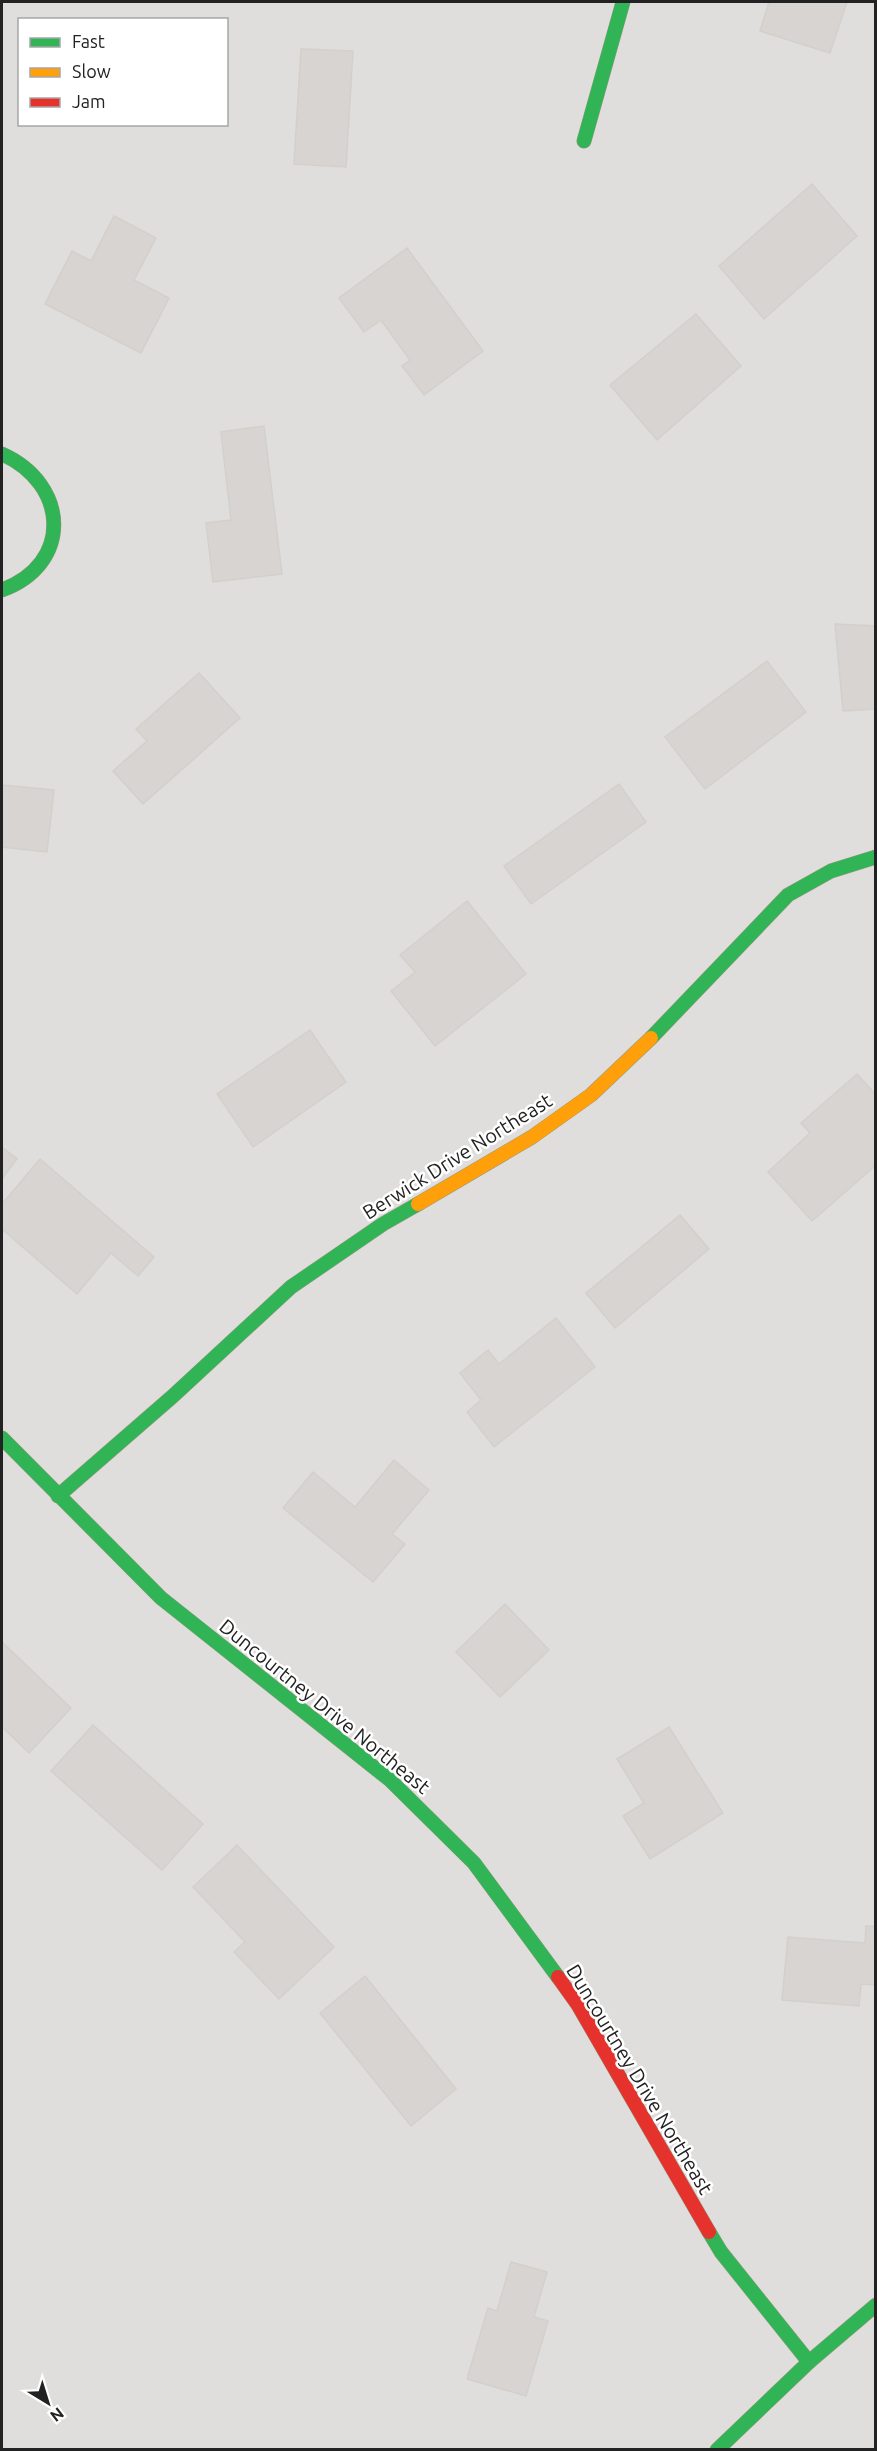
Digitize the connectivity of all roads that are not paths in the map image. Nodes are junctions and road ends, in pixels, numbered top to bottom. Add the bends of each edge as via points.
1 (623, 2) edge
2 (584, 141) dead end
3 (2, 454) edge
4 (2, 590) edge
5 (876, 857) edge
6 (2, 1438) edge
7 (58, 1496) junction
8 (876, 2305) edge
9 (809, 2362) junction
10 (717, 2450) edge

1 - 2 street
3 - 4 street via 20,462 36,476 48,493 54,516 52,540 42,562 26,579
5 - 7 street, Berwick Drive Northeast via 831,871 788,895 591,1095 532,1137 383,1224 291,1287
6 - 7 street, Duncourtney Drive Northeast
7 - 9 street, Duncourtney Drive Northeast via 161,1598 390,1780 474,1863 578,2005 721,2252
8 - 9 street
9 - 10 street

